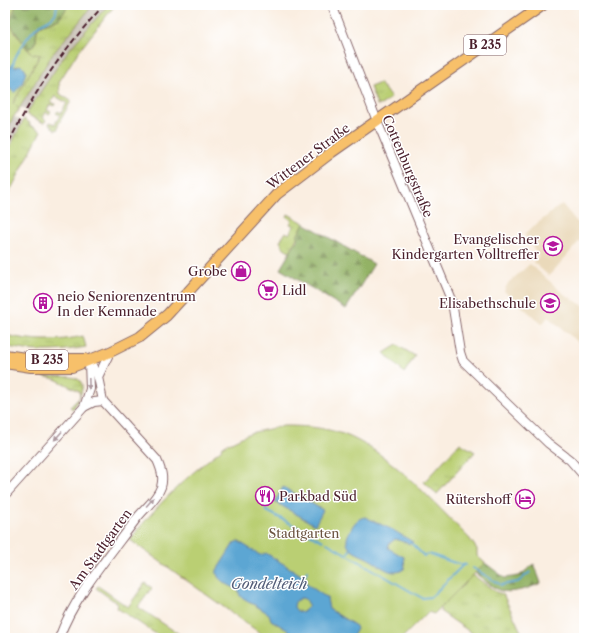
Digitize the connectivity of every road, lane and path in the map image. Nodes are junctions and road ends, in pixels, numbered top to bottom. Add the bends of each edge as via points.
1 (332, 5) edge
2 (543, 5) edge
3 (377, 121) junction
4 (110, 352) junction
5 (5, 355) edge
6 (89, 359) junction
7 (5, 363) edge
8 (98, 377) junction
9 (103, 401) junction
10 (84, 407) junction
11 (584, 476) edge
12 (5, 495) edge
13 (59, 638) edge

1 - 3 street, Cottenburgstraße
2 - 3 main road, Wittener Straße / B 235
3 - 4 main road, Wittener Straße / B 235 via 277,194 158,323 129,344
3 - 11 street, Cottenburgstraße via 452,302 460,352 464,361
4 - 6 main road, Wittener Straße / B 235
4 - 8 street
5 - 6 main road, B 235 via 32,359
6 - 7 main road, B 235 via 72,367 31,367
6 - 8 street
6 -> 10 street via 90,389
8 - 9 street
9 - 10 street
13 -> 9 street, Am Stadtgarten via 69,612 158,492 162,475 157,460
10 -> 12 street

